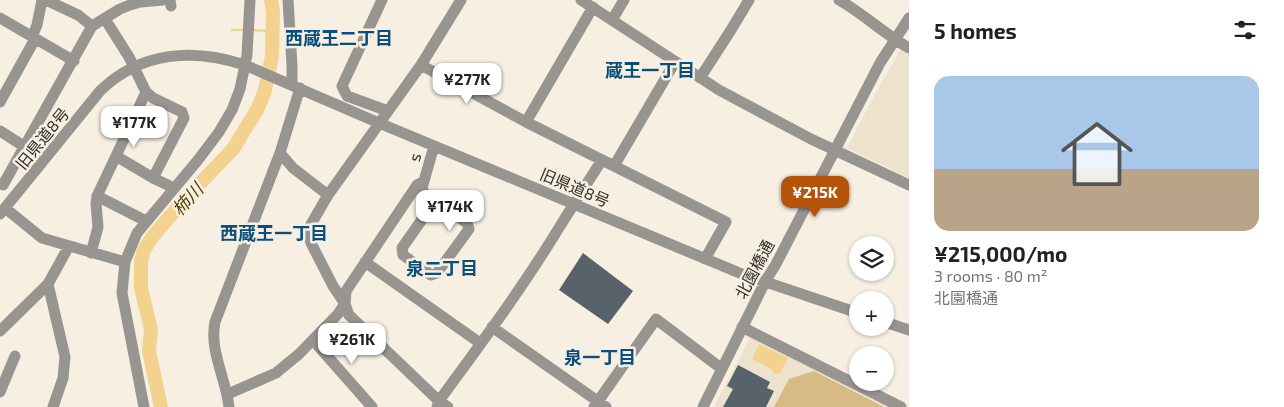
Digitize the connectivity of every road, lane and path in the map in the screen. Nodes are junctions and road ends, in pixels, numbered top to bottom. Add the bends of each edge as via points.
1 (42, 0) edge
2 (46, 0) edge
3 (288, 0) edge
4 (382, 0) edge
5 (461, 0) edge
6 (581, 0) edge
7 (624, 0) edge
8 (749, 0) edge
9 (839, 0) edge
10 (252, 1) edge
11 (168, 2) edge
12 (593, 7) junction
13 (0, 18) edge
14 (909, 18) edge
15 (105, 19) junction
16 (612, 20) junction
17 (92, 26) junction
18 (33, 38) junction
19 (894, 40) junction
20 (909, 48) edge
21 (74, 61) junction
22 (675, 62) junction
23 (133, 66) junction
24 (248, 66) junction
25 (421, 66) junction
26 (700, 78) junction
27 (292, 85) junction
28 (146, 92) junction
29 (0, 102) edge
30 (388, 111) junction
31 (526, 122) junction
32 (379, 123) junction
33 (0, 131) edge
34 (434, 146) junction
35 (25, 147) junction
36 (835, 150) junction
37 (280, 153) junction
38 (116, 156) junction
39 (602, 160) junction
40 (614, 166) junction
41 (153, 178) junction
42 (424, 180) junction
43 (2, 184) edge
44 (909, 185) edge
45 (174, 188) junction
46 (328, 195) junction
47 (97, 196) junction
48 (14, 197) junction
49 (435, 201) junction
50 (572, 204) junction
51 (3, 211) edge
52 (146, 221) junction
53 (69, 246) junction
54 (91, 253) junction
55 (705, 259) junction
56 (125, 262) junction
57 (366, 262) junction
58 (764, 282) junction
59 (48, 284) junction
60 (345, 304) junction
61 (849, 310) edge
62 (894, 325) edge
63 (492, 327) junction
64 (742, 327) junction
65 (909, 330) edge
66 (0, 332) edge
67 (313, 340) junction
68 (480, 343) junction
69 (15, 356) dead end
70 (722, 369) junction
71 (0, 392) edge
72 (228, 394) junction
73 (441, 405) edge
74 (600, 405) edge
75 (53, 407) edge
76 (144, 407) edge
77 (229, 407) edge
78 (372, 407) edge
79 (703, 407) edge
80 (901, 407) edge

1 - 18 street
2 - 17 street via 78,15
3 - 27 street
4 - 30 street via 342,86 347,96
5 - 25 street
6 - 12 street
7 - 16 street
8 - 26 street
9 - 19 street
10 - 24 street
11 - 15 street via 140,2
12 - 16 street
12 - 31 street
13 - 18 street
14 - 19 street, 北園橋通
15 - 17 street
15 - 23 street
16 - 22 street
17 - 21 street
18 - 21 street
18 - 29 street
19 - 20 street
19 - 36 street, 北園橋通
21 - 35 street
22 - 26 street
22 - 40 street
23 - 24 street, 旧県道8号 via 163,57 195,54
23 - 28 street
23 - 48 street, 旧県道8号 via 100,91
24 - 27 street, 旧県道8号
24 - 45 street via 226,120
25 - 30 street
25 - 31 street
26 - 36 street
27 - 32 street, 旧県道8号
27 - 37 street
28 - 38 street
28 - 41 street via 182,112 184,118
30 - 32 street
31 - 39 street
32 - 34 street, 旧県道8号
32 - 46 street
33 - 35 street
34 - 42 street, s
34 - 50 street, 旧県道8号
35 - 43 street
36 - 44 street
36 - 58 street, 北園橋通
37 - 46 street via 293,168
37 - 72 street via 215,322 214,344
38 - 41 street
38 - 47 street
39 - 40 street
39 - 50 street
40 - 55 street via 726,222
41 - 45 street
42 - 49 street, s via 424,193
42 - 57 street via 417,185
43 - 48 street
45 - 52 street
46 - 60 street via 308,233
47 - 52 street
47 - 54 street via 98,228
48 - 51 street, 旧県道8号
49 - 49 street, s via 467,223 469,229 437,273 431,275 403,255 402,248
50 - 55 street, 旧県道8号
50 - 63 street
51 - 53 street via 42,238
52 - 56 street
53 - 54 street
53 - 59 street
54 - 56 street
55 - 58 street, 旧県道8号
56 - 76 street via 122,294
57 - 60 street via 346,291
57 - 68 street
58 - 61 street, 旧県道8号
58 - 64 street, 北園橋通
59 - 66 street
59 - 75 street via 65,357
60 - 67 street
60 - 73 street via 349,316
62 - 65 street
63 - 68 street
63 - 74 street
64 - 70 street, 北園橋通
64 - 80 street
67 - 72 street via 276,373
67 - 78 street
68 - 73 street
69 - 71 street
70 - 74 street via 656,319
70 - 79 street, 北園橋通
72 - 77 street

